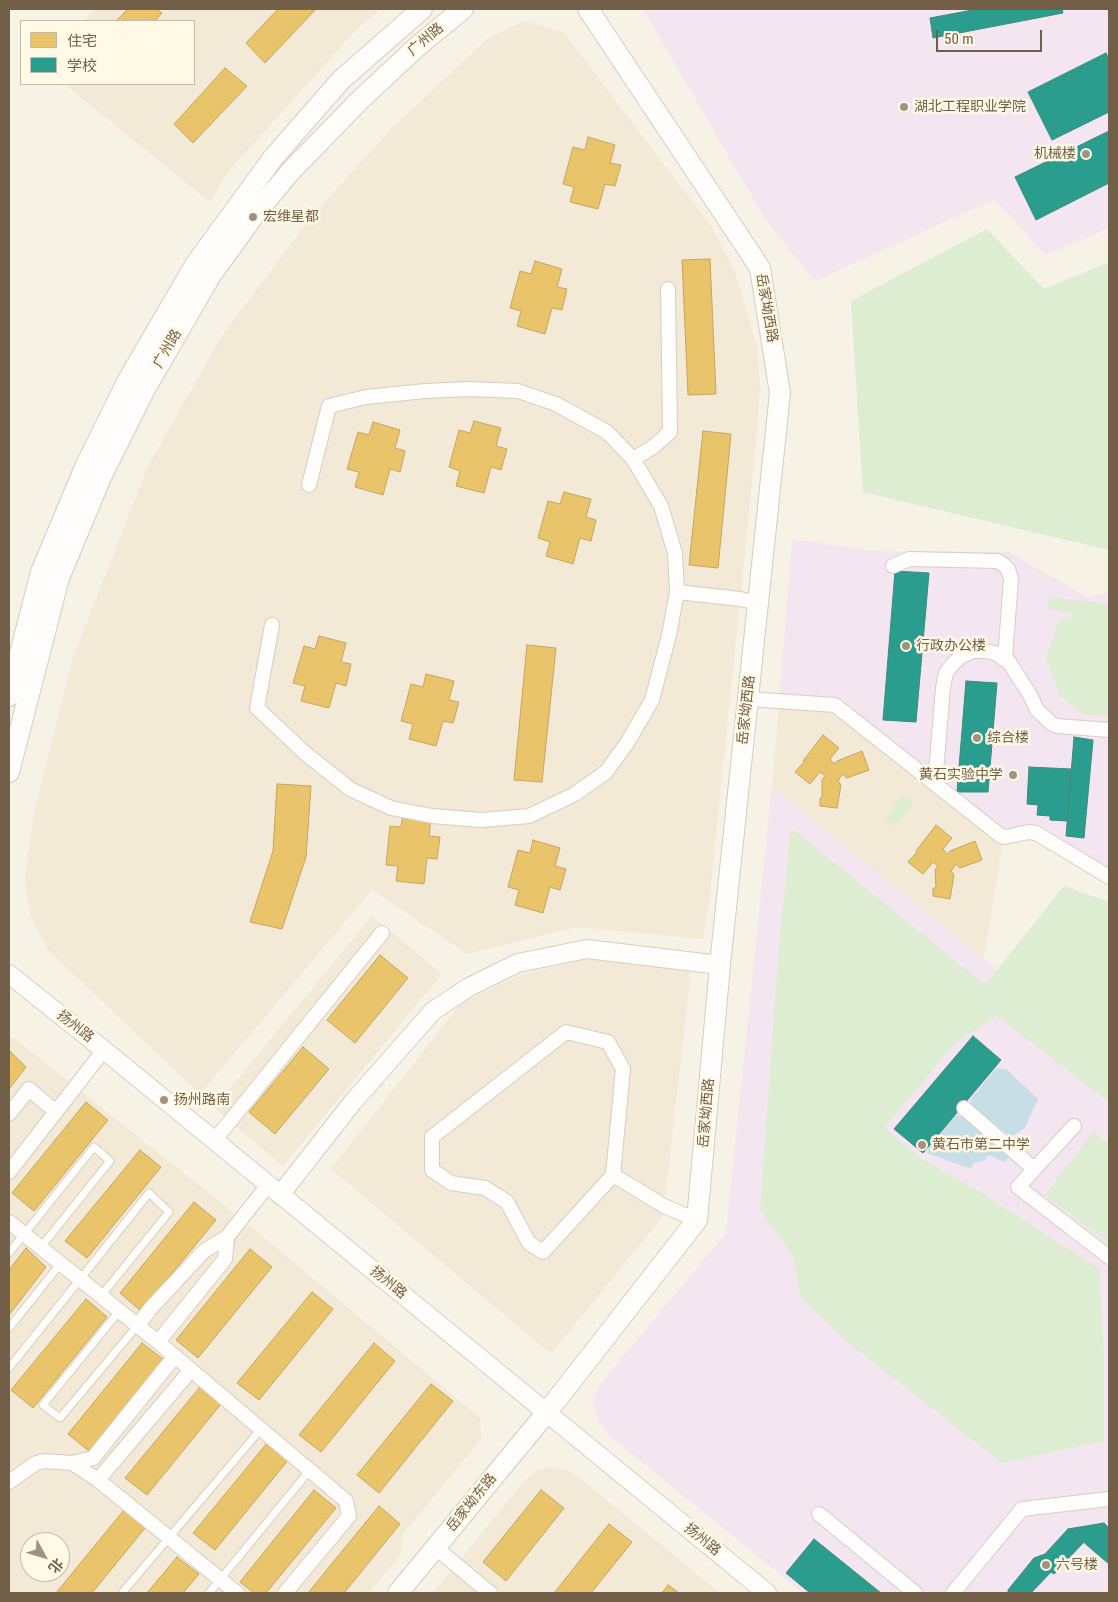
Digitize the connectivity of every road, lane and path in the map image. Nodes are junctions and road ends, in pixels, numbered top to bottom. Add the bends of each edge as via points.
1 (422, 9) edge
2 (464, 9) edge
3 (589, 9) edge
4 (668, 290) dead end
5 (633, 459) junction
6 (310, 485) dead end
7 (893, 566) dead end
8 (677, 592) junction
9 (758, 603) junction
10 (272, 625) dead end
11 (1005, 658) junction
12 (9, 696) edge
13 (748, 699) junction
14 (1109, 730) edge
15 (9, 772) edge
16 (935, 784) junction
17 (1109, 877) edge
18 (382, 933) dead end
19 (720, 965) junction
20 (9, 974) edge
21 (104, 1050) junction
22 (964, 1108) dead end
23 (56, 1112) junction
24 (9, 1114) edge
25 (1074, 1126) dead end
26 (214, 1141) junction
27 (1034, 1169) junction
28 (9, 1172) edge
29 (614, 1175) junction
30 (274, 1190) junction
31 (697, 1220) junction
32 (9, 1222) edge
33 (24, 1234) junction
34 (227, 1237) junction
35 (41, 1247) junction
36 (9, 1253) edge
37 (1109, 1257) edge
38 (61, 1263) junction
39 (81, 1280) junction
40 (101, 1296) junction
41 (120, 1310) junction
42 (138, 1326) junction
43 (9, 1328) edge
44 (158, 1342) junction
45 (175, 1356) junction
46 (9, 1368) edge
47 (191, 1370) junction
48 (547, 1412) junction
49 (261, 1429) junction
50 (72, 1463) junction
51 (310, 1470) junction
52 (98, 1480) junction
53 (9, 1482) edge
54 (1109, 1499) edge
55 (819, 1514) dead end
56 (168, 1539) junction
57 (436, 1548) junction
58 (220, 1580) junction
59 (122, 1593) edge
60 (209, 1593) edge
61 (237, 1593) edge
62 (284, 1593) edge
63 (398, 1593) edge
64 (490, 1593) edge
65 (767, 1593) edge
66 (916, 1593) edge
67 (953, 1593) edge

1 - 12 main road, 广州路 via 341,80 273,158 195,265 128,380 85,467 41,572
2 - 15 main road, 广州路 via 419,45 359,101 290,172 211,275 145,388 102,475 59,578
3 - 9 main road, 岳家坳西路 via 760,268 780,393
4 - 5 street via 670,432
5 - 6 street via 607,432 556,404 518,391 425,391 366,397 330,406
5 - 8 street via 661,506 675,553
7 - 11 street via 909,559 998,561 1004,565 1010,579
8 - 9 street via 740,598
8 - 10 street via 652,700 606,772 575,794 529,816 482,820 432,816 391,808 350,789 306,754 257,708
9 - 13 main road, 岳家坳西路
11 - 14 street via 1044,719 1057,726
11 - 16 street via 995,653 973,651 961,656 946,673
13 - 16 street via 835,706
13 - 19 main road, 岳家坳西路
16 - 17 street via 1001,836 1036,833
18 - 26 street
19 - 30 street via 587,949 518,963 469,987 433,1011
19 - 31 main road, 岳家坳西路
20 - 21 street, 扬州路
21 - 23 street
21 - 26 street, 扬州路
22 - 27 street
23 - 24 street via 28,1089
23 - 28 street
25 - 27 street
26 - 30 street, 扬州路
27 - 37 street via 1018,1187
29 - 29 street via 623,1069 608,1042 566,1032 432,1137 432,1170 451,1183 485,1188 507,1202 529,1243 543,1252
29 - 31 street via 664,1206
30 - 34 street
30 - 48 street, 扬州路
31 - 48 main road
32 - 33 street
33 - 35 street
33 - 35 lane via 94,1147 110,1161
33 - 36 lane
34 - 42 street via 204,1251
34 - 44 street via 225,1259
35 - 38 street
38 - 39 street
38 - 43 lane
39 - 40 street
39 - 40 lane via 149,1193 169,1212
39 - 46 lane
40 - 41 street
41 - 42 street
41 - 42 lane via 43,1405 60,1418
42 - 44 street
44 - 45 street
45 - 47 street
45 - 50 street via 93,1458
47 - 49 street
47 - 52 street
48 - 57 main road, 岳家坳东路
48 - 65 street, 扬州路
49 - 51 street
49 - 56 lane
50 - 52 street
50 - 53 street via 36,1463
51 - 58 lane
51 - 62 street via 346,1501 349,1516
52 - 56 street
54 - 67 street via 1022,1509
55 - 66 street
56 - 58 street
56 - 59 lane
57 - 63 main road, 岳家坳东路
57 - 64 street
58 - 60 lane
58 - 61 street

